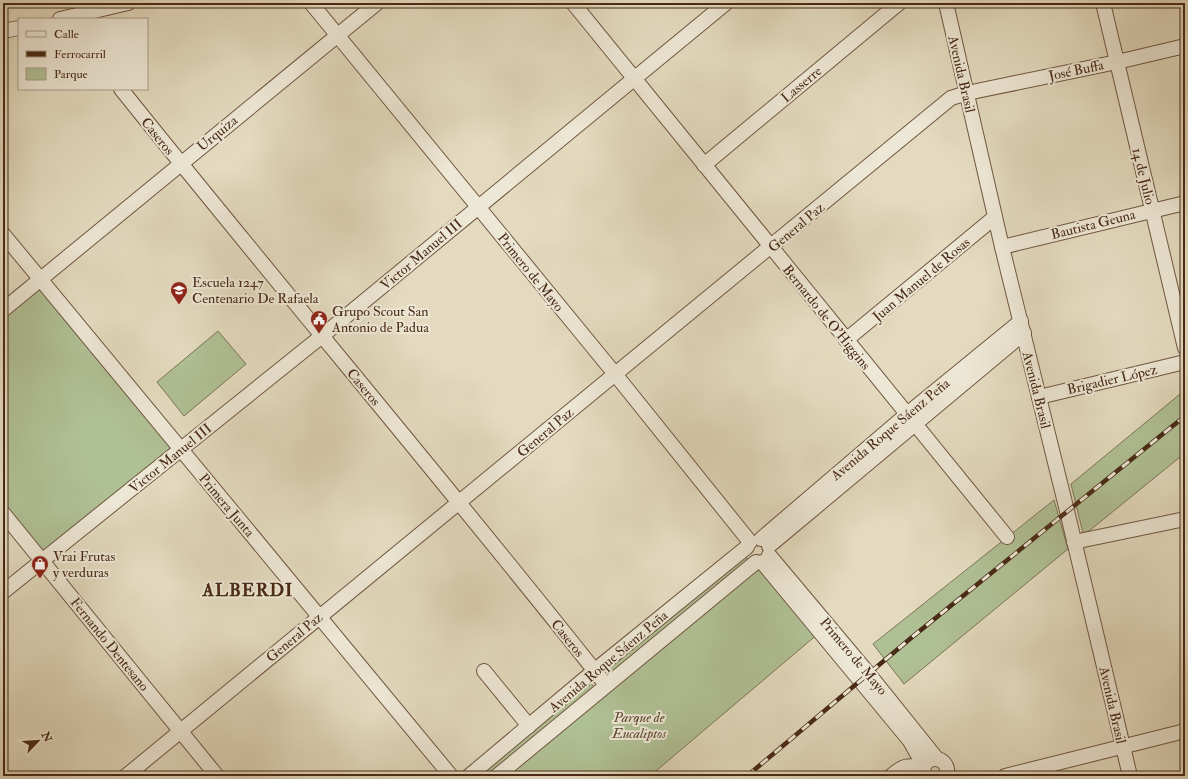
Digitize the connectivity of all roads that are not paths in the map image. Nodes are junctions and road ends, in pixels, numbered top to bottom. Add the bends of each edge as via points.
1 (311, 3) edge
2 (377, 3) edge
3 (573, 3) edge
4 (726, 3) edge
5 (899, 3) edge
6 (946, 3) edge
7 (1102, 3) edge
8 (123, 4) edge
9 (67, 18) edge
10 (18, 28) edge
11 (3, 31) edge
12 (337, 35) junction
13 (1185, 46) edge
14 (1117, 62) junction
15 (634, 79) junction
16 (122, 90) edge
17 (967, 93) junction
18 (180, 164) junction
19 (704, 165) junction
20 (1185, 203) edge
21 (478, 207) junction
22 (1153, 210) junction
23 (995, 217) junction
24 (3, 234) edge
25 (1002, 246) junction
26 (770, 248) junction
27 (41, 279) junction
28 (3, 310) edge
29 (1022, 327) junction
30 (322, 336) junction
31 (846, 340) junction
32 (1185, 348) edge
33 (1185, 362) edge
34 (615, 374) junction
35 (1039, 397) junction
36 (911, 419) junction
37 (181, 449) junction
38 (459, 503) junction
39 (3, 513) edge
40 (1185, 519) edge
41 (1007, 537) dead end
42 (1074, 542) junction
43 (759, 550) junction
44 (42, 560) junction
45 (3, 592) edge
46 (319, 616) junction
47 (826, 631) junction
48 (484, 671) dead end
49 (594, 671) junction
50 (606, 685) junction
51 (529, 726) junction
52 (181, 731) junction
53 (1185, 731) edge
54 (1122, 746) junction
55 (924, 770) edge
56 (946, 770) edge
57 (126, 776) edge
58 (217, 776) edge
59 (451, 776) edge
60 (469, 776) edge
61 (497, 776) edge
62 (891, 776) edge
63 (1005, 776) edge
64 (1130, 776) edge

1 - 12 street, Primero de Mayo
2 - 12 street, Urquiza
3 - 15 street, Bernardo de O'Higgins
4 - 15 street, Victor Manuel III
5 - 19 street, Lasserre
6 - 17 street, Avenida Brasil
7 - 14 street, 14 de Julio
8 - 9 street
10 - 11 street
12 - 18 street, Urquiza
12 - 21 street, Primero de Mayo
13 - 14 street, José Buffa
14 - 17 street, José Buffa
14 - 22 street, 14 de Julio
15 - 19 street, Bernardo de O'Higgins
15 - 21 street, Victor Manuel III
16 - 18 street, Caseros
17 - 23 street, Avenida Brasil
17 - 26 street, General Paz via 951,98
18 - 27 street, Urquiza
18 - 30 street, Caseros
19 - 26 street, Bernardo de O'Higgins
20 - 22 street, Bautista Geuna
21 - 30 street, Victor Manuel III
21 - 34 street, Primero de Mayo
22 - 25 street, Bautista Geuna
22 - 32 street, 14 de Julio
23 - 25 street, Avenida Brasil
23 - 31 street, Juan Manuel de Rosas
24 - 27 street, Primera Junta
25 - 29 street, Avenida Brasil
26 - 31 street, Bernardo de O'Higgins
26 - 34 street, General Paz
27 - 28 street, Urquiza
27 - 37 street, Primera Junta
29 - 35 street, Avenida Brasil
29 - 36 street, Avenida Roque Sáenz Peña
30 - 37 street, Victor Manuel III
30 - 38 street, Caseros
31 - 36 street, Bernardo de O'Higgins
33 - 35 street, Brigadier López
34 - 38 street, General Paz
34 - 43 street, Primero de Mayo
35 - 42 street, Avenida Brasil
36 - 41 street, Bernardo de O'Higgins
36 - 43 street, Avenida Roque Sáenz Peña
37 - 44 street, Victor Manuel III
37 - 46 street, Primera Junta
38 - 46 street, General Paz
38 - 49 street, Caseros
39 - 44 street, Fernando Dentesano
40 - 42 street
42 - 54 street, Avenida Brasil
43 - 47 street, Primero de Mayo
43 - 49 street, Avenida Roque Sáenz Peña
43 - 50 street, Avenida Roque Sáenz Peña
44 - 45 street, Victor Manuel III
44 - 52 street, Fernando Dentesano
46 - 52 street, General Paz
46 - 59 street, Primera Junta
47 - 55 street, Primero de Mayo via 910,741
47 - 56 street, Primero de Mayo
48 - 51 street
49 - 50 street, Caseros
49 - 51 street, Avenida Roque Sáenz Peña
50 - 61 street, Avenida Roque Sáenz Peña
51 - 60 street, Avenida Roque Sáenz Peña
52 - 57 street, General Paz
52 - 58 street, Fernando Dentesano
53 - 54 street
54 - 63 street
54 - 64 street, Avenida Brasil
55 - 56 street via 929,760
55 - 62 street via 909,765 900,768

